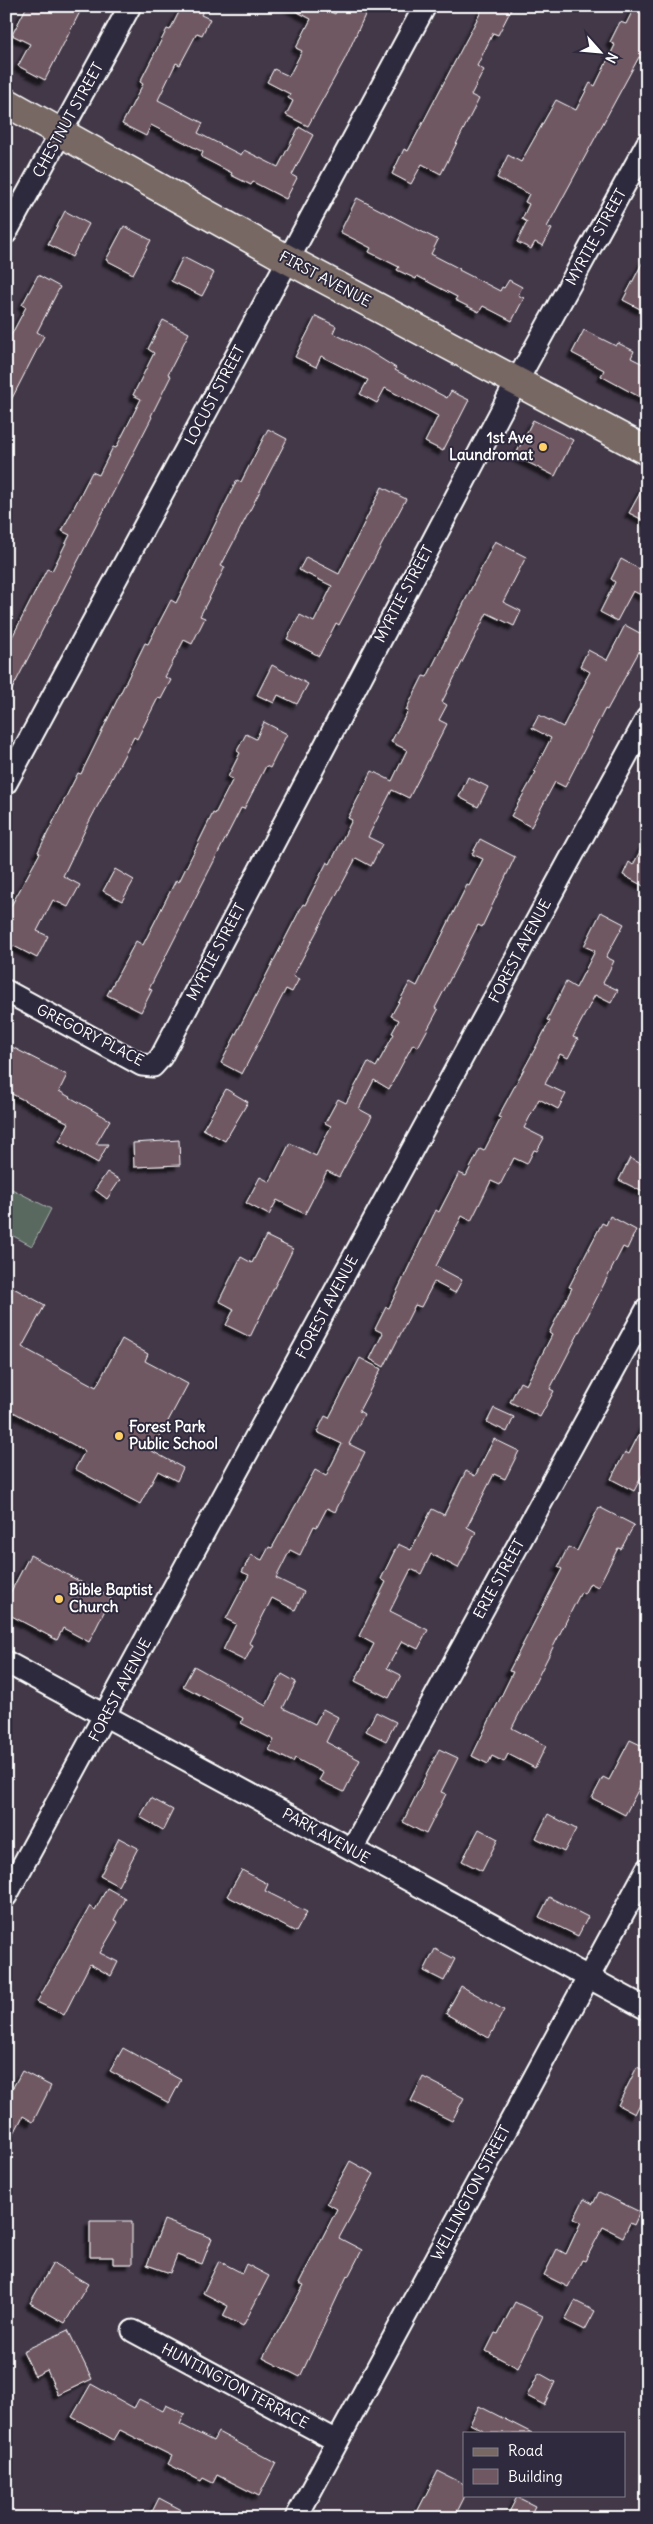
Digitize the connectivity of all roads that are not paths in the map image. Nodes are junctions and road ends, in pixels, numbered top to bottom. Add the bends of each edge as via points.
1 (130, 6) edge
2 (425, 6) edge
3 (6, 102) edge
4 (62, 132) junction
5 (647, 144) edge
6 (6, 233) edge
7 (288, 259) junction
8 (517, 381) junction
9 (647, 452) edge
10 (647, 718) edge
11 (6, 783) edge
12 (6, 991) edge
13 (166, 1046) joint
14 (647, 1309) edge
15 (6, 1662) edge
16 (106, 1716) junction
17 (352, 1849) junction
18 (647, 1869) edge
19 (6, 1896) edge
20 (588, 1977) junction
21 (647, 2009) edge
22 (133, 2332) dead end
23 (337, 2441) junction
24 (296, 2518) edge

1 - 4 street, CHESTNUT STREET
2 - 7 street, LOCUST STREET
3 - 4 main road, FIRST AVENUE
4 - 6 street, CHESTNUT STREET
4 - 7 main road, FIRST AVENUE
5 - 8 street, MYRTIE STREET
7 - 8 main road, FIRST AVENUE
7 - 11 street, LOCUST STREET
8 - 9 main road, FIRST AVENUE
8 - 13 street, MYRTIE STREET
10 - 16 street, FOREST AVENUE
12 - 13 street, GREGORY PLACE via 142,1065 153,1066
14 - 17 street, ERIE STREET
15 - 16 street, PARK AVENUE
16 - 17 street, PARK AVENUE
16 - 19 street, FOREST AVENUE
17 - 20 street, PARK AVENUE
18 - 20 street, WELLINGTON STREET
20 - 21 street, PARK AVENUE
20 - 23 street, WELLINGTON STREET
22 - 23 street, HUNTINGTON TERRACE
23 - 24 street, WELLINGTON STREET

